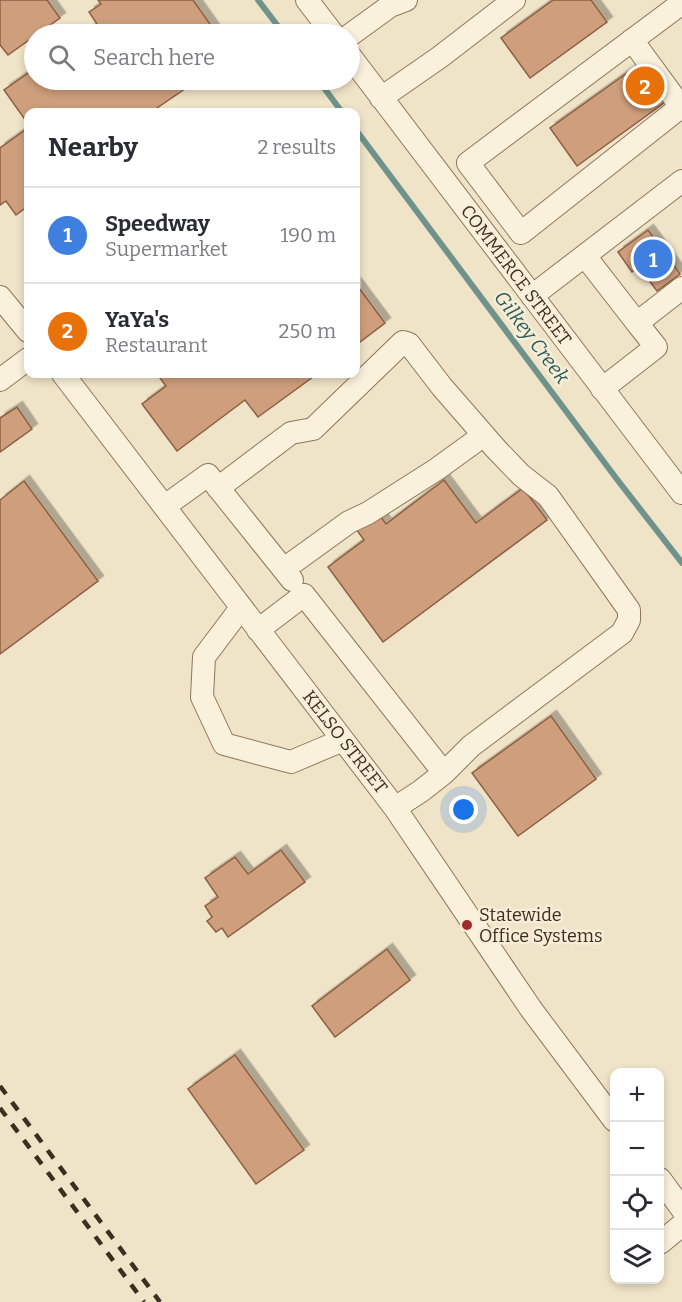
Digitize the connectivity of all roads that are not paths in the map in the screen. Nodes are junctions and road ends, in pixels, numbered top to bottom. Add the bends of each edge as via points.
1 (308, 0) edge
2 (406, 0) edge
3 (514, 0) edge
4 (682, 3) edge
5 (326, 24) edge
6 (360, 28) edge
7 (632, 40) junction
8 (360, 70) edge
9 (381, 98) junction
10 (681, 107) edge
11 (682, 181) edge
12 (585, 256) junction
13 (682, 288) edge
14 (532, 296) junction
15 (0, 297) edge
16 (637, 323) junction
17 (24, 326) edge
18 (24, 362) edge
19 (66, 378) edge
20 (0, 380) edge
21 (603, 389) junction
22 (484, 435) junction
23 (218, 488) junction
24 (682, 493) edge
25 (165, 506) junction
26 (284, 569) junction
27 (304, 595) junction
28 (241, 608) junction
29 (258, 630) junction
30 (343, 741) junction
31 (444, 773) junction
32 (395, 808) junction
33 (610, 1113) edge
34 (664, 1184) edge
35 (682, 1209) edge
36 (682, 1225) edge
37 (664, 1240) edge

1 - 5 street
2 - 6 street via 390,6
3 - 9 street
4 - 7 street
7 - 10 street
7 - 10 street via 468,163 521,233
8 - 9 street, COMMERCE STREET
9 - 14 street, COMMERCE STREET
11 - 12 street
12 - 14 street
12 - 16 street
13 - 16 street
14 - 21 street, COMMERCE STREET
15 - 17 street
16 - 21 street via 656,346
18 - 20 street
19 - 25 street, KELSO STREET
21 - 24 street, COMMERCE STREET
22 - 23 street via 409,344 402,342 313,429 291,433
22 - 26 street
22 - 31 street via 521,475 548,496 629,610 629,620 622,633 471,747
23 - 25 street via 208,475
23 - 26 street
25 - 28 street, KELSO STREET
26 - 27 street
27 - 29 street
27 - 31 street
28 - 29 street, KELSO STREET
28 - 30 street via 204,657 202,697 224,744 291,762
29 - 30 street, KELSO STREET
30 - 32 street, KELSO STREET
31 - 32 street
32 - 33 street, KELSO STREET via 531,1009
34 - 35 street
36 - 37 street

